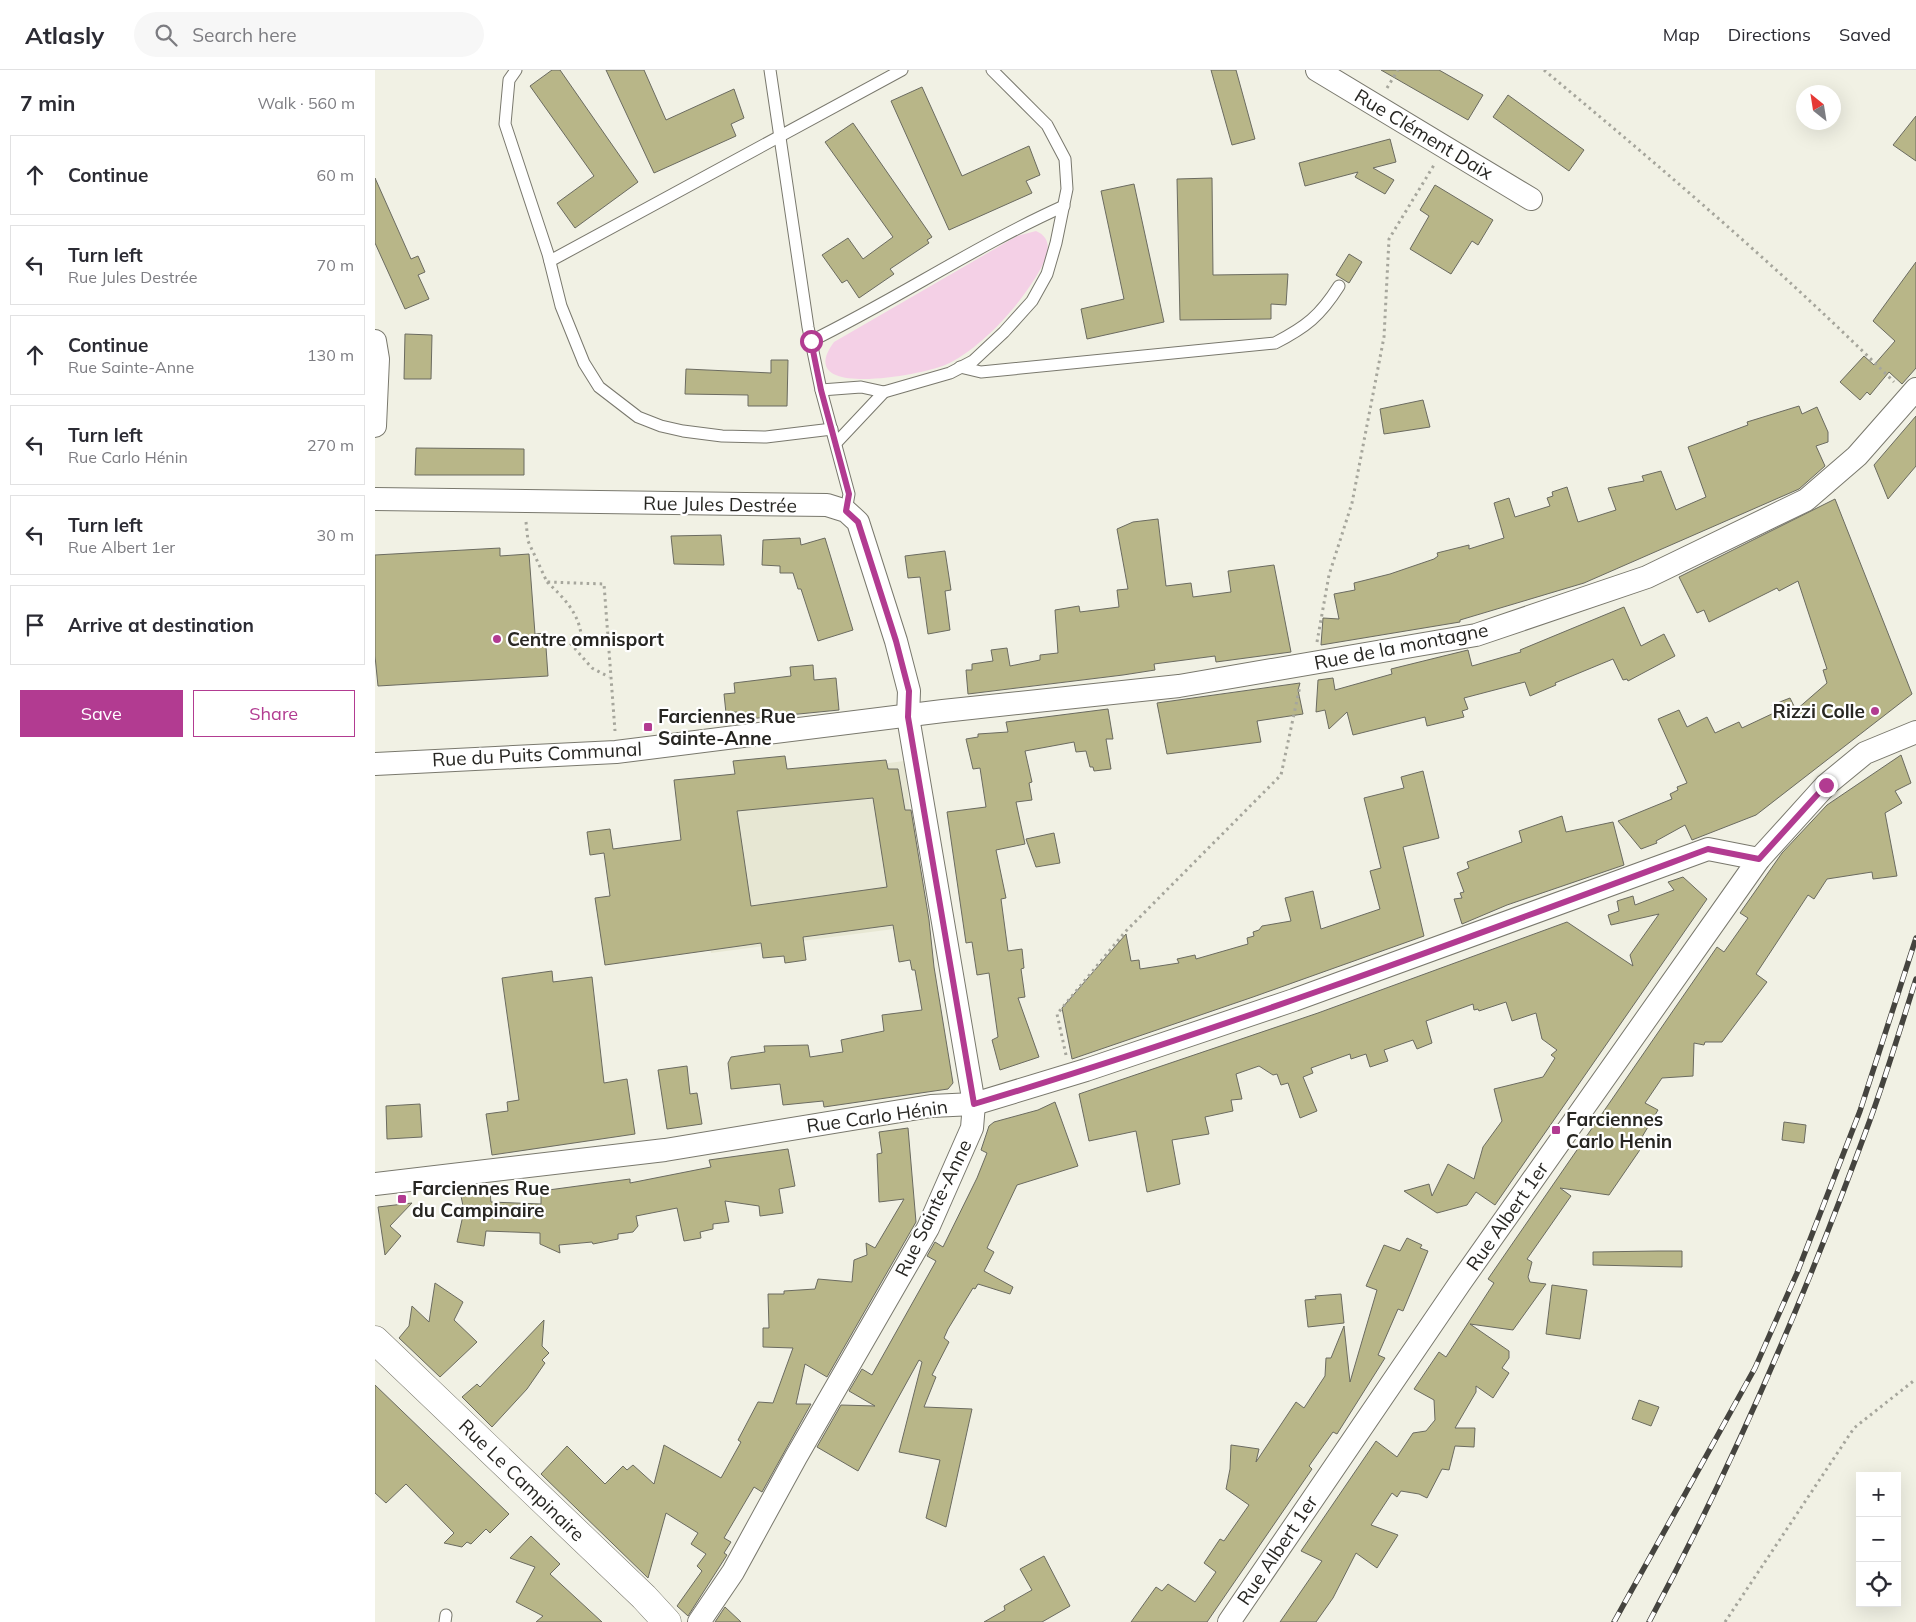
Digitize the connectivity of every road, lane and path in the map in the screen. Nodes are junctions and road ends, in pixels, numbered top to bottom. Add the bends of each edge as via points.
1 (516, 70) edge
2 (770, 70) edge
3 (901, 70) edge
4 (992, 70) edge
5 (1317, 70) edge
6 (1544, 70) edge
7 (781, 137) junction
8 (1444, 147) junction
9 (1531, 199) dead end
10 (1064, 206) junction
11 (550, 261) junction
12 (1339, 286) dead end
13 (375, 341) edge
14 (811, 341) junction
15 (960, 367) junction
16 (821, 390) junction
17 (884, 392) junction
18 (1912, 393) edge
19 (375, 426) edge
20 (832, 429) junction
21 (836, 443) junction
22 (375, 499) edge
23 (524, 501) junction
24 (846, 511) junction
25 (547, 582) junction
26 (1314, 664) junction
27 (609, 678) junction
28 (908, 717) junction
29 (1916, 732) edge
30 (616, 752) junction
31 (375, 764) edge
32 (1759, 859) junction
33 (1071, 1075) junction
34 (974, 1104) junction
35 (375, 1184) edge
36 (375, 1340) edge
37 (1916, 1379) edge
38 (667, 1622) edge
39 (699, 1622) edge
40 (1229, 1622) edge
41 (1725, 1622) edge

1 - 11 lane via 509,80 505,124
2 - 7 lane
3 - 7 lane
4 - 10 lane via 1047,125 1065,159 1067,188
5 - 8 street, Rue Clément Daix
6 - 18 path
7 - 11 lane
7 - 14 lane
8 - 9 street, Rue Clément Daix
8 - 26 path via 1389,238 1383,338 1352,503 1329,575
10 - 14 lane via 1014,228
10 - 15 lane via 1047,274 1032,301 998,338
11 - 20 lane via 561,306 584,363 599,387 638,417 661,426 722,436 766,437
12 - 15 lane via 1325,309 1300,330 1275,343 981,372
13 - 19 street
14 - 16 lane
15 - 17 lane
16 - 17 lane via 861,387
16 - 20 lane
17 - 21 lane
18 - 26 street, Rue de la montagne via 1857,456 1806,500 1647,577 1476,635
20 - 21 lane
21 - 24 lane via 849,494
22 - 23 street, Rue Jules Destrée
23 - 24 street, Rue Jules Destrée via 827,505
23 - 25 path via 528,541
24 - 28 street via 858,522 896,641 909,691
25 - 27 path via 563,597 579,620 581,634 570,643 592,668
25 - 27 path via 604,584
26 - 28 street, Rue de la montagne via 1179,686
26 - 33 path via 1301,681 1281,775 1125,932 1057,1014
27 - 30 path
28 - 30 street, Rue du Puits Communal
28 - 34 street, Rue Sainte-Anne
29 - 32 street, Rue Albert 1er via 1865,753 1826,785
30 - 31 street, Rue du Puits Communal
32 - 33 street, Rue Carlo Hénin via 1708,849 1294,1000
32 - 40 street, Rue Albert 1er via 1460,1283
33 - 34 street, Rue Carlo Hénin
34 - 35 street, Rue Carlo Hénin via 931,1106 665,1150
34 - 39 street, Rue Sainte-Anne via 972,1128 928,1228 733,1572
36 - 38 main road, Rue Le Campinaire
37 - 41 path via 1853,1428

